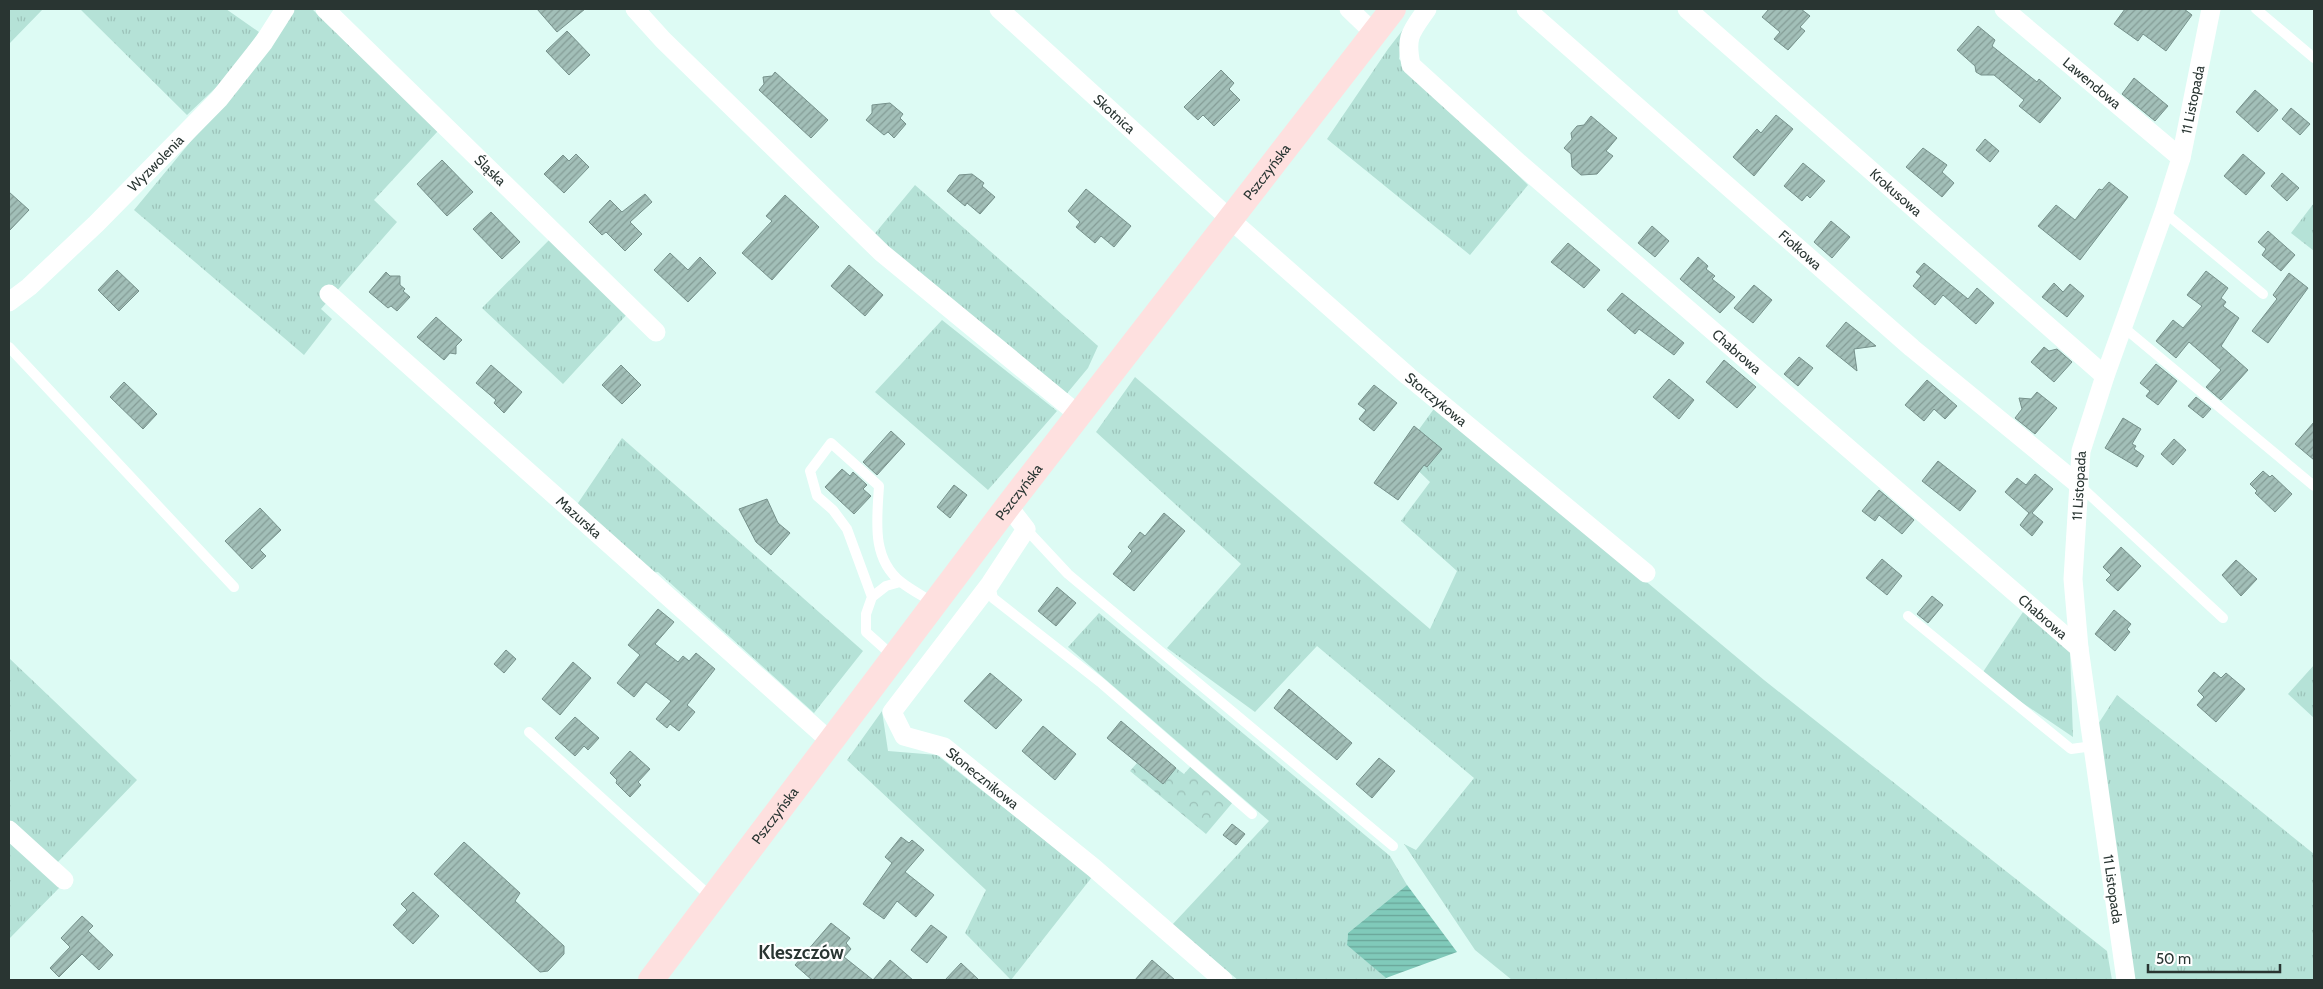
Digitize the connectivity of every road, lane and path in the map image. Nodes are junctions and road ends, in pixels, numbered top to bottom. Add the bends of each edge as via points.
1 (285, 9) edge
2 (325, 9) edge
3 (635, 9) edge
4 (999, 9) edge
5 (1349, 9) edge
6 (1393, 9) edge
7 (1426, 9) edge
8 (1526, 9) edge
9 (1687, 9) edge
10 (2004, 9) edge
11 (2211, 9) edge
12 (2256, 9) edge
13 (1374, 33) junction
14 (2314, 58) edge
15 (2182, 158) junction
16 (2164, 212) junction
17 (1231, 220) junction
18 (329, 294) dead end
19 (2263, 294) dead end
20 (9, 302) edge
21 (2122, 326) junction
22 (656, 332) dead end
23 (9, 347) edge
24 (2105, 376) junction
25 (1079, 415) junction
26 (2079, 485) junction
27 (2314, 486) edge
28 (1008, 506) junction
29 (1026, 528) junction
30 (1646, 573) dead end
31 (900, 582) junction
32 (990, 584) junction
33 (234, 587) dead end
34 (872, 597) junction
35 (934, 603) junction
36 (1908, 616) dead end
37 (2223, 618) dead end
38 (2079, 648) junction
39 (894, 657) junction
40 (529, 732) dead end
41 (830, 741) junction
42 (2093, 746) junction
43 (1252, 814) dead end
44 (9, 830) edge
45 (1393, 846) dead end
46 (64, 880) dead end
47 (713, 899) junction
48 (651, 980) edge
49 (1223, 980) edge
50 (2126, 980) edge

1 - 20 street, Wyzwolenia via 219,100 96,224
2 - 22 street, Śląska
3 - 25 street via 882,253
4 - 17 street, Skotnica
5 - 13 street
6 - 13 main road, Pszczyńska
7 - 38 street, Chabrowa via 1407,46 1411,65 1519,163
8 - 26 street, Fiołkowa via 1912,348
9 - 24 street, Krokusowa
10 - 15 street, Lawendowa
11 - 15 street, 11 Listopada
12 - 14 lane
13 - 17 main road, Pszczyńska
15 - 16 street, 11 Listopada
16 - 19 lane
16 - 21 street, 11 Listopada
17 - 25 main road, Pszczyńska
17 - 30 street, Storczykowa via 1408,376
18 - 41 street, Mazurska
21 - 24 street, 11 Listopada
21 - 27 lane
23 - 33 lane
24 - 26 street, 11 Listopada via 2081,452
25 - 28 main road, Pszczyńska
26 - 37 lane
26 - 38 street, 11 Listopada via 2073,579
28 - 29 street
28 - 35 main road, Pszczyńska
29 - 32 street, Słonecznikowa
29 - 45 lane via 1068,574
31 - 34 lane via 886,586
31 - 34 lane via 884,560 876,535 879,486 831,443 810,471 817,496 847,528
31 - 35 lane
32 - 43 lane via 994,598 1100,682
32 - 49 street, Słonecznikowa via 892,712 904,736 944,747 1094,868
34 - 39 lane via 866,614 866,632
35 - 39 main road, Pszczyńska
36 - 42 lane via 2063,744 2071,749
38 - 42 street, 11 Listopada
39 - 41 main road, Pszczyńska
40 - 47 lane
41 - 47 main road, Pszczyńska
42 - 50 street, 11 Listopada
44 - 46 street
47 - 48 main road, Pszczyńska

